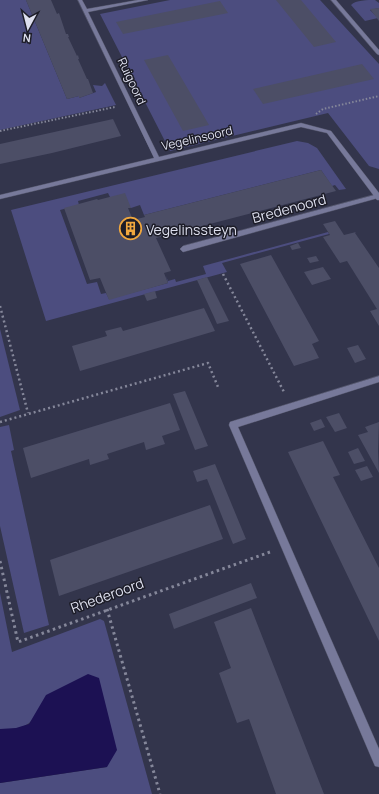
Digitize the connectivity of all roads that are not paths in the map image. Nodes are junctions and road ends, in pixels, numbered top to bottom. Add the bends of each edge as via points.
1 (80, 0) edge
2 (146, 0) edge
3 (332, 0) edge
4 (87, 11) junction
5 (379, 53) edge
6 (158, 159) junction
7 (376, 189) edge
8 (0, 197) edge
9 (378, 197) edge
10 (183, 249) dead end
11 (379, 379) edge
12 (379, 762) edge

1 - 4 street, Ruigoord
2 - 4 street
3 - 5 street
4 - 6 street, Ruigoord
6 - 7 street, Vegelinsoord via 300,125 328,132
6 - 8 street, Vegelinsoord
7 - 9 street, Bredenoord
9 - 10 street, Bredenoord
11 - 12 street via 233,425

